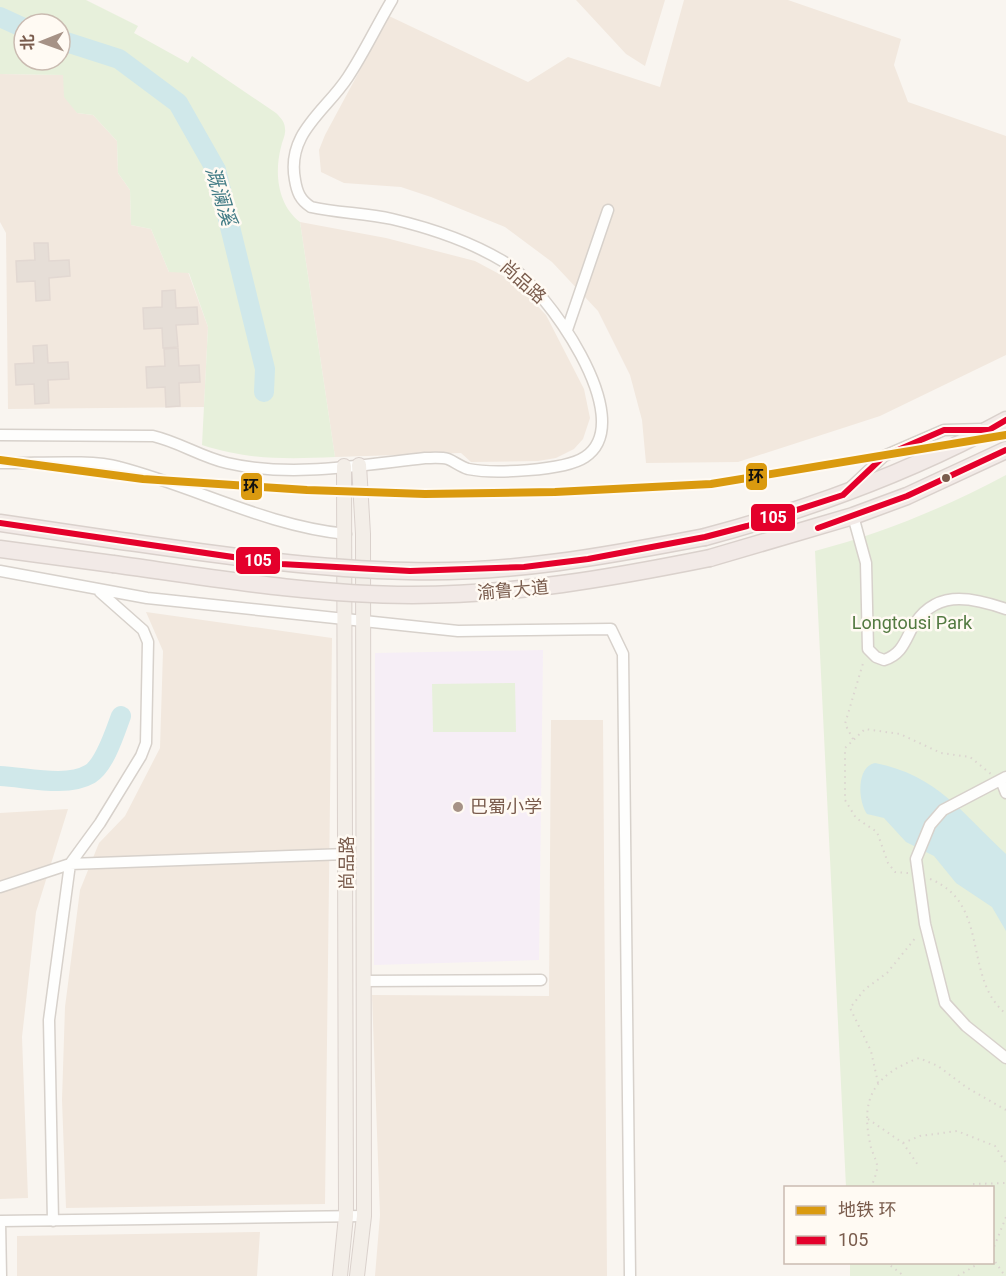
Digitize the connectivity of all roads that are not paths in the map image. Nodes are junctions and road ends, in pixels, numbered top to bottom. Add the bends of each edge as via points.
1 (392, 0) edge
2 (608, 210) dead end
3 (567, 330) junction
4 (1006, 420) edge
5 (0, 435) edge
6 (1006, 450) edge
7 (0, 463) edge
8 (360, 465) junction
9 (344, 466) junction
10 (853, 516) junction
11 (0, 523) edge
12 (346, 534) junction
13 (0, 549) edge
14 (0, 571) edge
15 (98, 590) junction
16 (1006, 609) edge
17 (346, 621) junction
18 (363, 622) junction
19 (1004, 779) edge
20 (1006, 793) edge
21 (347, 854) junction
22 (70, 864) junction
23 (0, 887) edge
24 (540, 980) dead end
25 (363, 981) junction
26 (1006, 1058) edge
27 (346, 1216) junction
28 (364, 1216) junction
29 (0, 1221) edge
30 (53, 1221) junction
31 (1, 1276) edge
32 (340, 1276) edge
33 (357, 1276) edge
34 (630, 1276) edge

1 - 3 street, 尚品路 via 348,77 306,126 294,159 298,192 311,207 392,219 464,241 528,281
2 - 3 street
3 - 8 street, 尚品路 via 597,395 602,417 602,431 585,457 549,467 497,470 470,469 446,459
4 - 11 highway, 渝鲁大道, bridge via 843,495 705,537 535,566 410,571 281,564
5 - 9 street via 153,436 226,463 258,468
6 - 10 highway, 渝鲁大道 via 907,496
7 - 12 street via 117,466 277,521
8 - 9 street, 尚品路
8 - 18 main road, 尚品路
9 - 12 main road, 尚品路
10 - 13 highway, 渝鲁大道, bridge via 710,558 589,582 413,595 278,587
10 - 16 street via 866,563 868,649 876,657 884,660 900,651 924,611 937,603 964,598
12 - 17 main road, 尚品路
14 - 15 street
15 - 17 street
15 - 22 street via 143,630 148,642 146,743 100,823
17 - 18 street
17 - 21 main road, 尚品路
18 - 25 main road, 尚品路
18 - 34 street via 458,632 611,629 622,654
19 - 20 street
19 - 26 street via 943,810 930,825 916,859 925,924 945,1003 966,1026
21 - 22 street
21 - 27 main road, 尚品路
22 - 23 street
22 - 30 street via 49,1020
24 - 25 street
25 - 28 main road, 尚品路
27 - 28 street
27 - 30 street
27 - 32 main road, 尚品路
28 - 33 main road, 尚品路
29 - 30 street
29 - 31 street

